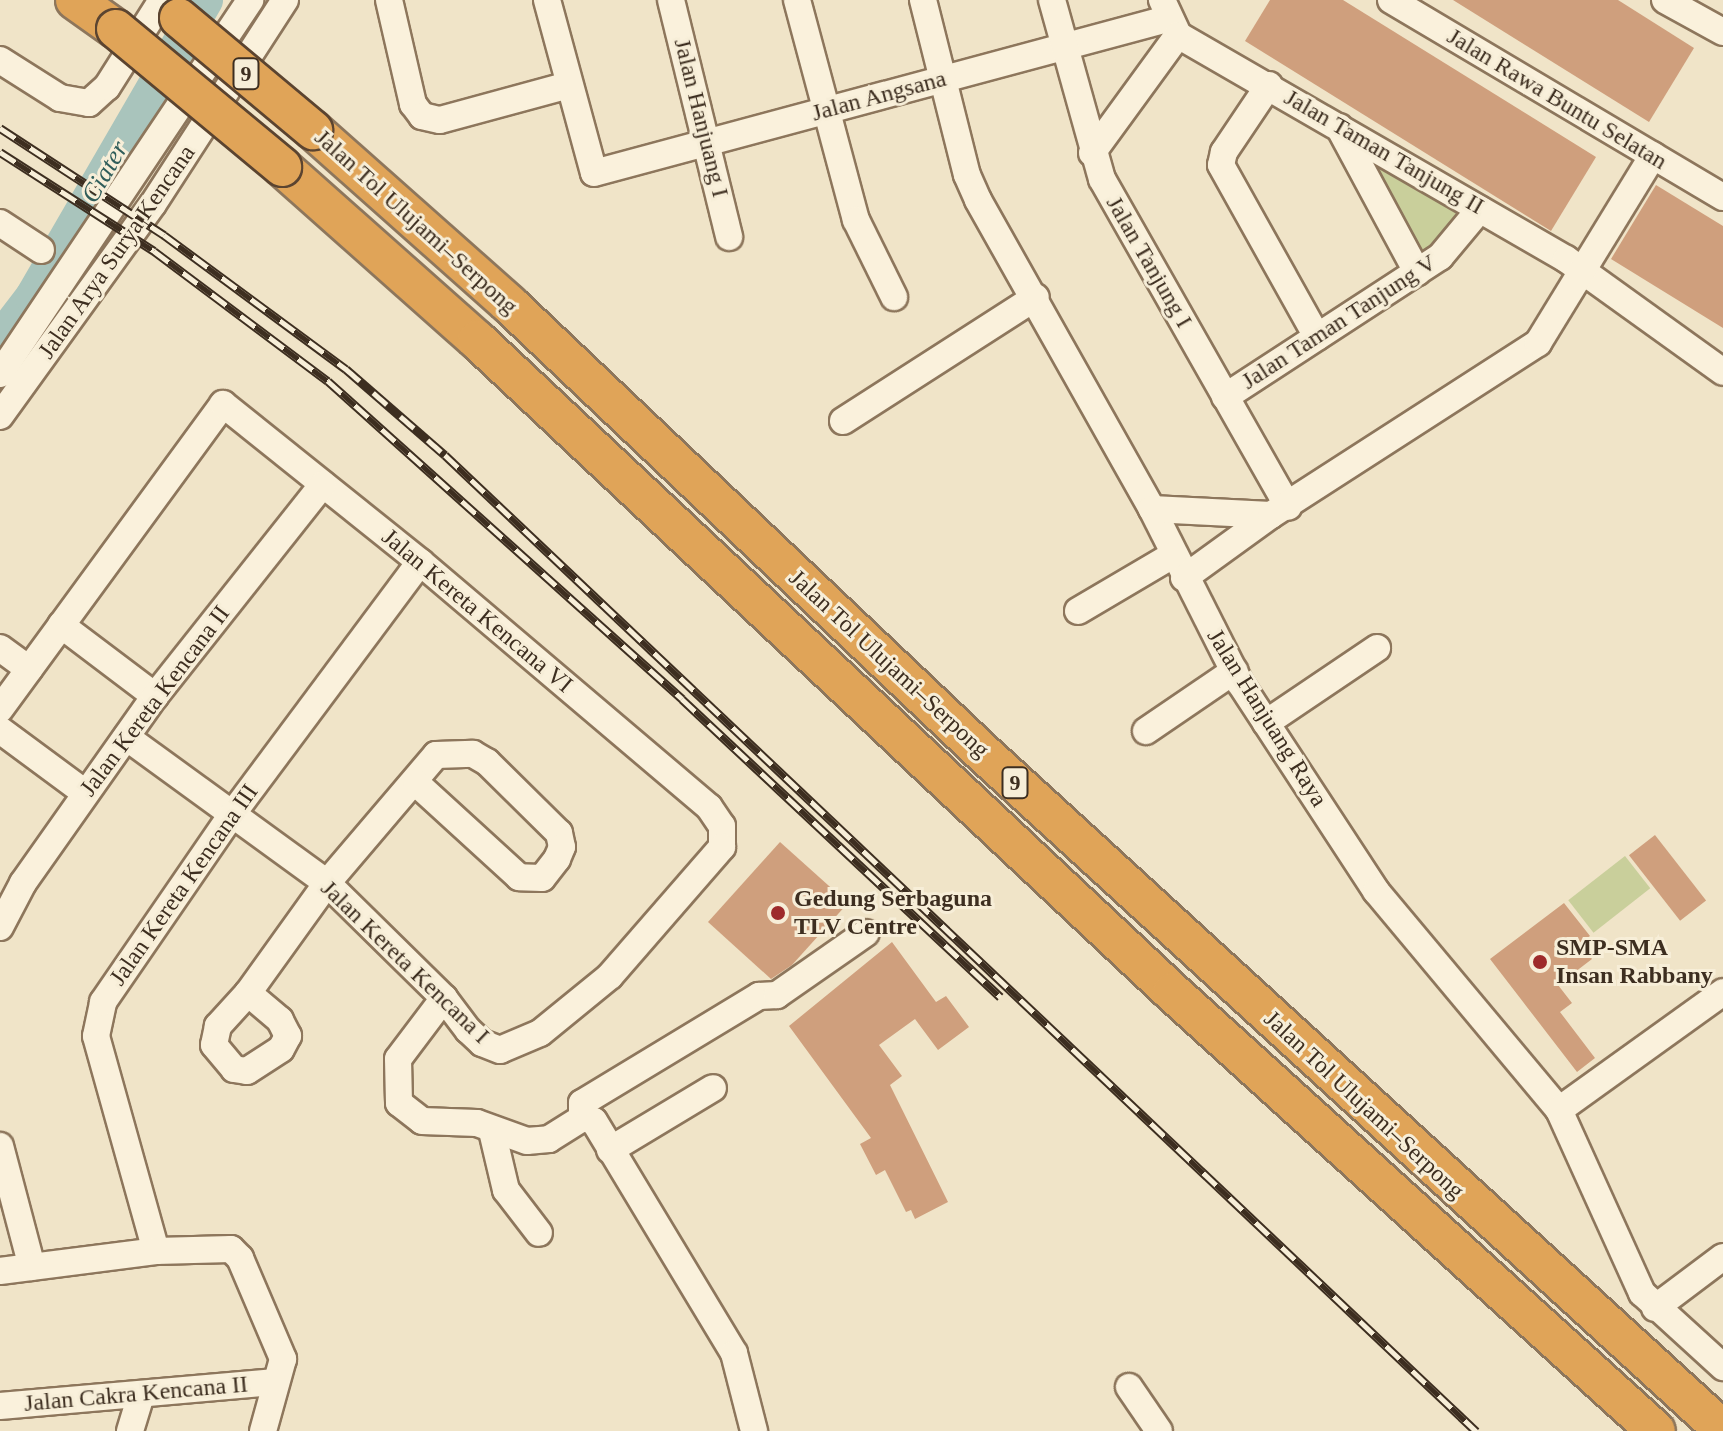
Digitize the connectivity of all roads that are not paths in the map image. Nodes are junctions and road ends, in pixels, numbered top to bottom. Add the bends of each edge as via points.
1 (77, 0) edge
2 (160, 0) edge
3 (250, 0) edge
4 (285, 0) edge
5 (389, 0) edge
6 (547, 0) edge
7 (671, 0) edge
8 (797, 0) edge
9 (923, 0) edge
10 (1052, 0) edge
11 (1391, 0) edge
12 (1675, 2) edge
13 (1169, 18) edge
14 (1723, 32) edge
15 (1064, 47) junction
16 (0, 60) edge
17 (209, 67) junction
18 (943, 78) junction
19 (232, 85) junction
20 (569, 85) junction
21 (1269, 85) junction
22 (827, 110) junction
23 (1338, 125) junction
24 (708, 141) junction
25 (1092, 153) junction
26 (1653, 155) junction
27 (1723, 197) edge
28 (1480, 209) junction
29 (0, 223) edge
30 (729, 237) dead end
31 (41, 250) dead end
32 (1581, 269) junction
33 (1417, 272) junction
34 (894, 297) dead end
35 (1036, 297) junction
36 (1317, 337) junction
37 (1723, 372) edge
38 (6, 382) edge
39 (1225, 397) junction
40 (0, 416) edge
41 (843, 421) dead end
42 (323, 484) junction
43 (1152, 509) junction
44 (1280, 511) junction
45 (420, 562) junction
46 (1179, 566) junction
47 (1078, 611) dead end
48 (61, 625) junction
49 (0, 648) edge
50 (1377, 648) dead end
51 (29, 669) junction
52 (1234, 671) junction
53 (4, 694) edge
54 (155, 696) junction
55 (1266, 723) junction
56 (0, 730) edge
57 (1146, 731) dead end
58 (126, 737) junction
59 (416, 783) junction
60 (85, 793) junction
61 (233, 813) junction
62 (722, 826) joint
63 (327, 883) junction
64 (0, 927) edge
65 (866, 933) dead end
66 (1723, 992) edge
67 (248, 993) dead end
68 (444, 998) junction
69 (713, 1088) dead end
70 (1559, 1110) junction
71 (582, 1118) junction
72 (492, 1131) junction
73 (0, 1146) edge
74 (610, 1150) junction
75 (539, 1233) dead end
76 (156, 1251) junction
77 (1723, 1257) edge
78 (32, 1267) junction
79 (0, 1271) edge
80 (1655, 1308) junction
81 (1723, 1367) edge
82 (273, 1382) junction
83 (1129, 1387) dead end
84 (141, 1395) junction
85 (0, 1406) edge
86 (1723, 1430) edge
87 (130, 1431) edge
88 (263, 1431) edge
89 (754, 1431) edge
90 (1159, 1431) edge
91 (1656, 1431) edge

1 - 91 highway, Jalan Tol Ulujami–Serpong / 9, bridge via 282,167 477,340 1172,992
2 - 16 street via 107,87 89,103 60,98
2 - 86 highway, Jalan Tol Ulujami–Serpong / 9, bridge via 509,304 983,753
3 - 17 street, Jalan Arya Surya Kencana
4 - 19 street, Jalan Arya Surya Kencana
5 - 20 street via 413,104 422,116 440,120
6 - 20 street
7 - 24 street, Jalan Hanjuang I
8 - 22 street
9 - 18 street, Jalan Hanjuang Raya
10 - 15 street, Jalan Tanjung I
11 - 26 street, Jalan Rawa Buntu Selatan
12 - 14 street
13 - 15 street, Jalan Angsana
13 - 21 street, Jalan Taman Tanjung II
13 - 25 street
15 - 18 street, Jalan Angsana
15 - 25 street, Jalan Tanjung I
17 - 19 street
17 - 38 street, Jalan Arya Surya Kencana via 70,270
18 - 22 street, Jalan Angsana
18 - 35 street, Jalan Hanjuang Raya via 967,175
19 - 38 street, Jalan Arya Surya Kencana
20 - 24 street, Jalan Angsana via 592,171
21 - 23 street, Jalan Taman Tanjung II
21 - 36 street via 1224,152 1221,165
22 - 24 street, Jalan Angsana
22 - 34 street via 856,220
23 - 28 street, Jalan Taman Tanjung II
23 - 33 street
24 - 30 street, Jalan Hanjuang I
25 - 39 street, Jalan Tanjung I via 1107,189
26 - 27 street, Jalan Rawa Buntu Selatan
26 - 32 street
28 - 32 street, Jalan Taman Tanjung II
28 - 33 street, Jalan Taman Tanjung V via 1446,251
29 - 31 street
32 - 37 street, Jalan Taman Tanjung II
32 - 44 street via 1538,343
33 - 36 street, Jalan Taman Tanjung V
35 - 41 street
35 - 43 street, Jalan Hanjuang Raya
36 - 39 street, Jalan Taman Tanjung V
38 - 40 street, Jalan Arya Surya Kencana
39 - 44 street, Jalan Tanjung I
42 - 45 street, Jalan Kereta Kencana VI
42 - 48 street, Jalan Kereta Kencana VI via 223,404 202,425
42 - 54 street, Jalan Kereta Kencana II
43 - 44 street
43 - 46 street, Jalan Hanjuang Raya
44 - 46 street
45 - 61 street, Jalan Kereta Kencana III
45 - 62 street, Jalan Kereta Kencana VI via 709,807
46 - 47 street
46 - 52 street, Jalan Hanjuang Raya
48 - 51 street
48 - 54 street
49 - 51 street
50 - 55 street
51 - 53 street
52 - 55 street, Jalan Hanjuang Raya
52 - 57 street
54 - 58 street, Jalan Kereta Kencana II
55 - 70 street, Jalan Hanjuang Raya via 1376,891
56 - 60 street
58 - 60 street, Jalan Kereta Kencana II
58 - 61 street, Jalan Kereta Kencana I
59 - 59 street via 425,763 436,755 473,754 559,833 562,847 557,859 542,878 519,877
59 - 63 street
60 - 64 street, Jalan Kereta Kencana II
61 - 63 street, Jalan Kereta Kencana I
61 - 76 street, Jalan Kereta Kencana III via 116,975 98,1016 96,1036
62 - 68 street, Jalan Kereta Kencana I via 722,847 652,929 610,976 540,1033 500,1050 482,1043
63 - 67 street
63 - 68 street, Jalan Kereta Kencana I
65 - 71 street via 777,995 759,996 582,1103
66 - 70 street
68 - 72 street via 398,1059 399,1103 422,1121 448,1126 471,1122
69 - 74 street
70 - 80 street, Jalan Hanjuang Raya via 1624,1258
71 - 72 street via 537,1142
71 - 74 street via 598,1126
72 - 75 street via 502,1182
73 - 78 street
74 - 89 street via 734,1353
76 - 78 street
76 - 82 street via 222,1247 240,1258 283,1359
77 - 80 street
78 - 79 street
80 - 81 street, Jalan Hanjuang Raya
82 - 84 street, Jalan Cakra Kencana II
82 - 88 street
83 - 90 street
84 - 85 street, Jalan Cakra Kencana II
84 - 87 street

